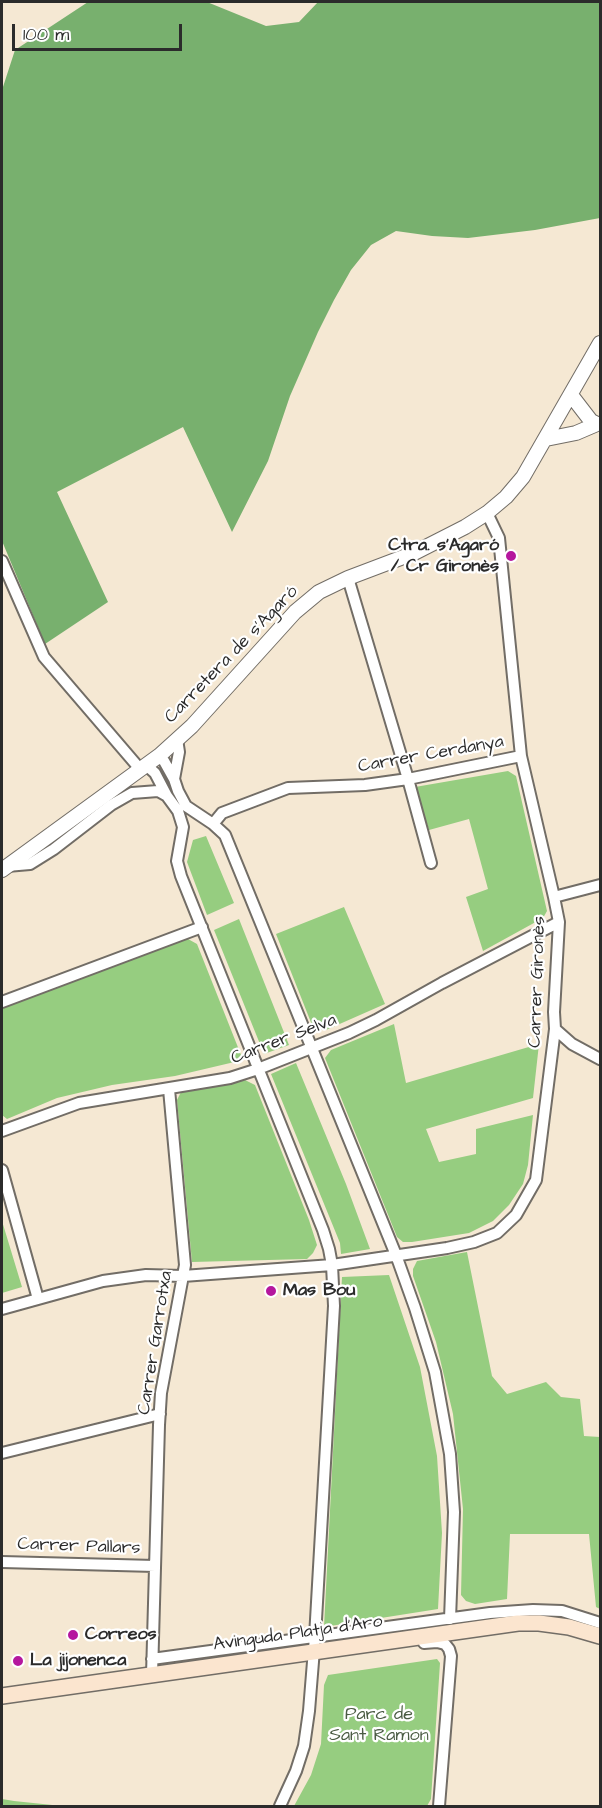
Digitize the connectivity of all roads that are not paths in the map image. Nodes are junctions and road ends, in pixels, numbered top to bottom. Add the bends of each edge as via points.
1 (600, 343) edge
2 (571, 395) junction
3 (583, 411) junction
4 (561, 413) junction
5 (600, 424) edge
6 (576, 433) junction
7 (546, 439) junction
8 (487, 513) junction
9 (2, 561) edge
10 (348, 578) junction
11 (177, 739) junction
12 (521, 756) junction
13 (148, 763) junction
14 (174, 779) junction
15 (408, 779) junction
16 (167, 796) junction
17 (213, 824) junction
18 (431, 863) dead end
19 (4, 868) edge
20 (600, 885) edge
21 (554, 897) junction
22 (558, 922) junction
23 (202, 927) junction
24 (2, 1002) edge
25 (555, 1029) junction
26 (311, 1048) junction
27 (600, 1059) edge
28 (258, 1069) junction
29 (169, 1089) junction
30 (2, 1131) edge
31 (2, 1170) edge
32 (396, 1255) junction
33 (332, 1265) junction
34 (183, 1276) junction
35 (38, 1299) junction
36 (2, 1309) edge
37 (160, 1414) junction
38 (2, 1453) edge
39 (2, 1562) edge
40 (155, 1566) junction
41 (450, 1619) junction
42 (600, 1623) edge
43 (600, 1636) edge
44 (368, 1643) junction
45 (315, 1644) junction
46 (152, 1659) junction
47 (152, 1675) junction
48 (2, 1696) edge
49 (441, 1804) edge
50 (280, 1806) edge

1 - 2 street, Carretera de s'Agaró
2 - 3 street
2 - 4 street, Carretera de s'Agaró
3 - 4 street
3 - 5 street via 591,421
4 - 6 street
4 - 7 street, Carretera de s'Agaró
5 - 6 street
6 - 7 street
7 - 8 street, Carretera de s'Agaró via 523,477
8 - 10 street, Carretera de s'Agaró via 414,553
8 - 12 street, Carrer Gironès via 499,538
9 - 13 street via 44,657
10 - 11 street, Carretera de s'Agaró via 319,591 295,612
10 - 15 street
11 - 13 street, Carretera de s'Agaró
11 - 14 street
12 - 15 street, Carrer Cerdanya
12 - 21 street, Carrer Gironès
13 - 14 street via 164,761
13 - 16 street
13 - 19 street, Carretera de s'Agaró
14 - 17 street via 186,806
15 - 17 street, Carrer Cerdanya via 288,788 222,813
15 - 18 street
16 - 19 street via 158,791 132,793 30,864
16 - 23 street via 183,827 177,861
17 - 26 street via 225,835
20 - 21 street
21 - 22 street, Carrer Gironès
22 - 25 street, Carrer Gironès
22 - 26 street, Carrer Selva via 376,1020
23 - 24 street
23 - 28 street
25 - 27 street via 572,1044
25 - 32 street, Carrer Gironès via 536,1180 516,1215 497,1233 474,1242
26 - 28 street, Carrer Selva
26 - 32 street
28 - 29 street, Carrer Selva
28 - 33 street via 323,1230
29 - 30 street, Carrer Selva via 79,1103
29 - 34 street, Carrer Garrotxa
31 - 35 street
32 - 33 street, Carrer Gironès
32 - 41 street via 435,1372 450,1454 454,1512
33 - 34 street, Carrer Gironès
33 - 45 street via 334,1306
34 - 35 street via 146,1275 103,1281
34 - 37 street, Carrer Garrotxa
35 - 36 street
37 - 38 street
37 - 40 street, Carrer Garrotxa
39 - 40 street, Carrer Pallars
40 - 46 street, Carrer Garrotxa
41 - 42 street via 490,1613 562,1611
41 - 45 street
43 - 44 main road, Avinguda Platja d'Aro via 569,1627 518,1623
44 - 45 main road, Avinguda Platja d'Aro
44 - 49 street via 384,1648 437,1642 449,1649
45 - 46 street
45 - 47 main road, Avinguda Platja d'Aro
45 - 50 street via 304,1746
46 - 47 street, Carrer Garrotxa
47 - 48 main road, Avinguda Platja d'Aro

